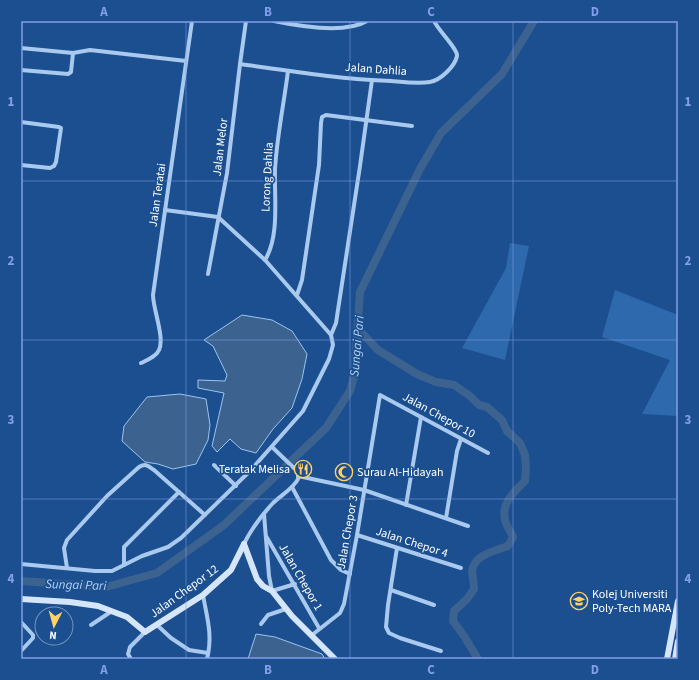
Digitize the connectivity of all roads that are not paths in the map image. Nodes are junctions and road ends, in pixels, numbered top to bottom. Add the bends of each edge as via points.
1 (192, 21) edge
2 (246, 21) edge
3 (274, 21) edge
4 (367, 21) edge
5 (434, 21) edge
6 (21, 48) edge
7 (73, 53) junction
8 (186, 61) junction
9 (240, 64) junction
10 (21, 70) edge
11 (288, 71) junction
12 (372, 80) junction
13 (366, 120) junction
14 (21, 122) edge
15 (412, 126) dead end
16 (21, 165) edge
17 (165, 210) junction
18 (218, 217) junction
19 (265, 260) junction
20 (208, 274) dead end
21 (296, 295) junction
22 (331, 335) junction
23 (141, 363) dead end
24 (380, 395) joint
25 (421, 416) junction
26 (461, 440) junction
27 (272, 448) junction
28 (488, 454) dead end
29 (214, 465) dead end
30 (298, 476) junction
31 (236, 486) junction
32 (292, 487) junction
33 (364, 490) junction
34 (180, 492) junction
35 (406, 505) junction
36 (264, 514) junction
37 (205, 515) junction
38 (446, 518) junction
39 (468, 526) dead end
40 (357, 535) junction
41 (266, 536) junction
42 (244, 544) junction
43 (397, 548) junction
44 (21, 564) edge
45 (124, 566) junction
46 (67, 568) junction
47 (461, 568) dead end
48 (350, 574) junction
49 (295, 584) junction
50 (391, 590) junction
51 (272, 591) junction
52 (203, 595) junction
53 (21, 599) edge
54 (678, 601) edge
55 (434, 605) dead end
56 (286, 609) junction
57 (112, 611) junction
58 (21, 622) edge
59 (92, 624) dead end
60 (261, 624) dead end
61 (157, 625) junction
62 (676, 626) edge
63 (320, 628) junction
64 (145, 632) junction
65 (312, 635) junction
66 (678, 641) edge
67 (21, 651) edge
68 (441, 651) dead end
69 (208, 653) junction
70 (131, 659) edge
71 (207, 659) edge
72 (335, 659) edge
73 (667, 659) edge
74 (675, 659) edge

1 - 8 street, Jalan Teratai
2 - 9 street, Jalan Melor
3 - 4 street via 336,28 355,26
5 - 12 street, Jalan Dahlia via 457,51 455,61 445,75 430,82
6 - 7 street
7 - 8 street via 90,50
7 - 10 street via 70,74
8 - 17 street, Jalan Teratai
9 - 11 street, Jalan Dahlia
9 - 18 street, Jalan Melor via 227,172
11 - 12 street, Jalan Dahlia
11 - 19 street, Lorong Dahlia via 275,168 275,228
12 - 13 street
13 - 15 street
13 - 21 street via 326,115 322,117 319,165 308,241 302,280
13 - 22 street via 336,323
14 - 16 street via 60,128 54,166 50,168
17 - 18 street
17 - 23 street, Jalan Teratai via 153,295 160,339 159,351
18 - 19 street
18 - 20 street, Jalan Melor
19 - 21 street
21 - 22 street
22 - 27 street via 331,353 307,405
24 - 25 street, Jalan Chepor 10
24 - 33 street, Jalan Chepor 3
25 - 26 street, Jalan Chepor 10
25 - 35 street
26 - 28 street, Jalan Chepor 10
26 - 38 street
27 - 30 street via 296,470
27 - 31 street
29 - 31 street
30 - 32 street
30 - 33 street
31 - 37 street
32 - 36 street
32 - 48 street via 331,560 341,570
33 - 35 street
33 - 40 street, Jalan Chepor 3
34 - 37 street
34 - 45 street via 124,547
34 - 46 street via 143,464 108,496 67,540 64,548
35 - 38 street
36 - 41 street, Jalan Chepor 1
36 - 42 street
37 - 45 street via 174,544
38 - 39 street
40 - 43 street, Jalan Chepor 4
40 - 48 street, Jalan Chepor 3
41 - 49 street, Jalan Chepor 1
41 - 51 street, Jalan Chepor 1 via 268,576
42 - 51 street via 257,579
42 - 52 street, Jalan Chepor 12 via 231,570
43 - 47 street, Jalan Chepor 4
43 - 50 street
44 - 46 street
45 - 46 street via 108,572
48 - 63 street, Jalan Chepor 3 via 342,611
49 - 51 street
49 - 63 street, Jalan Chepor 1
50 - 55 street
50 - 68 street via 386,622 389,633
51 - 56 street
52 - 61 street, Jalan Chepor 12
52 - 69 street via 210,636
53 - 57 street via 83,603
54 - 62 street
56 - 60 street via 268,615
56 - 65 street
57 - 59 street
57 - 64 street via 130,618
58 - 67 street via 33,636
61 - 64 street, Jalan Chepor 12
61 - 69 street via 189,650
62 - 73 street
63 - 65 street, Jalan Chepor 3
64 - 70 street via 130,647 128,654
65 - 72 street
66 - 74 street
69 - 71 street

